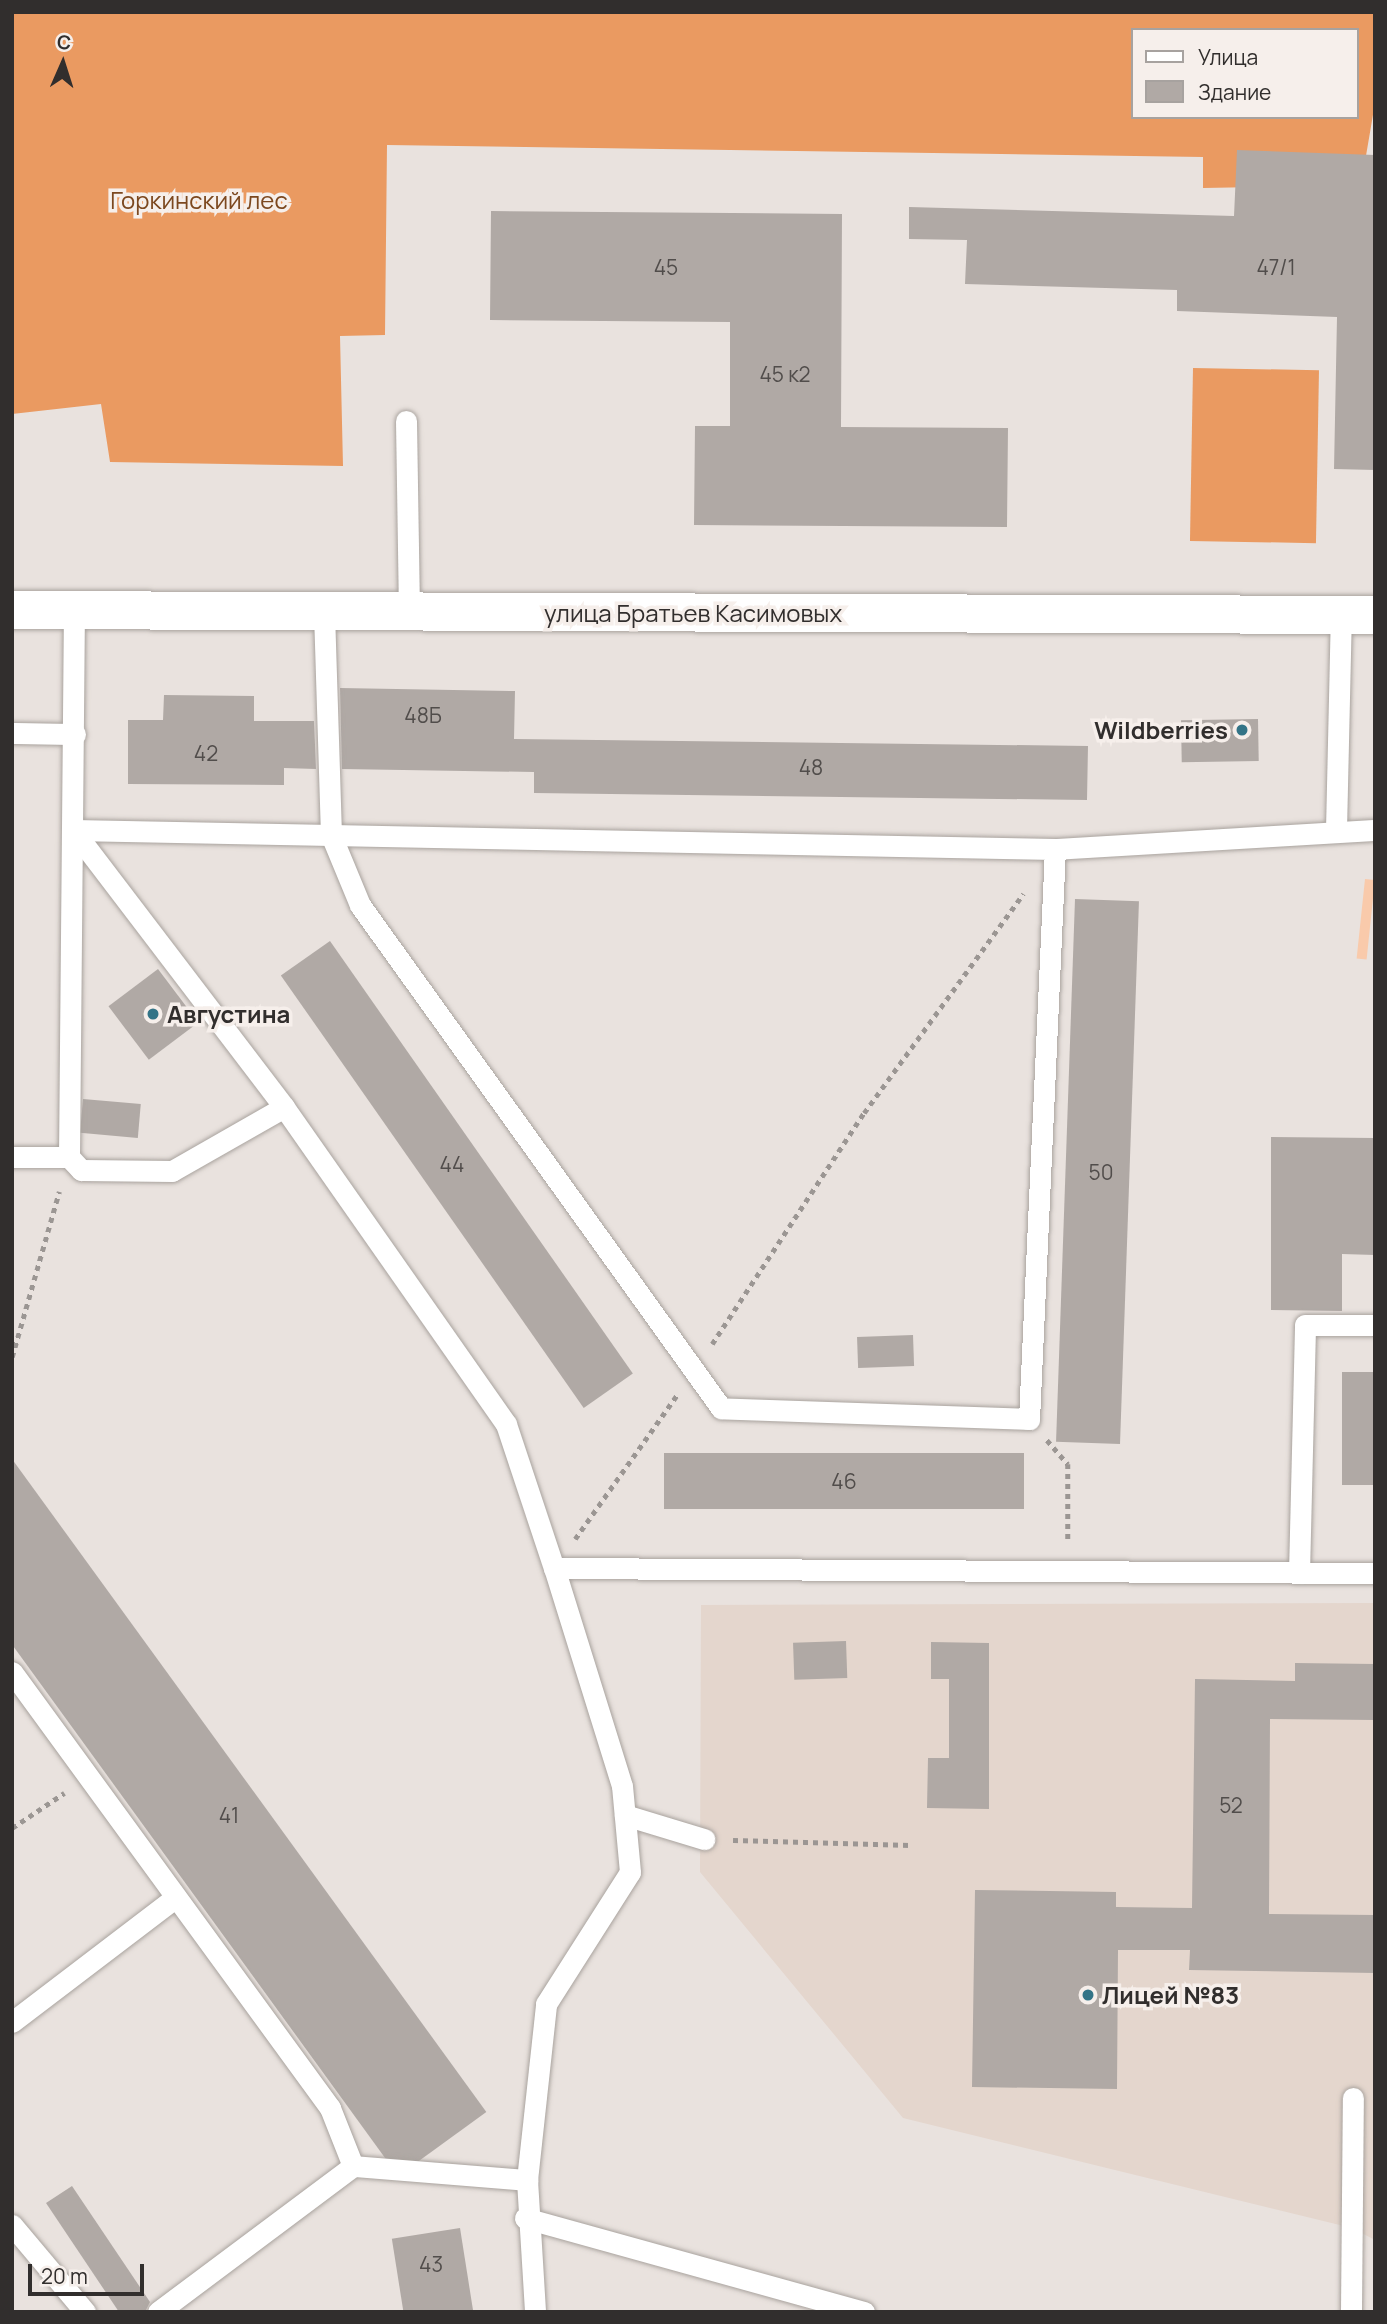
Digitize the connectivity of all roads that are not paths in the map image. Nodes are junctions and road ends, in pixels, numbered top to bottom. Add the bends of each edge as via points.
1 (406, 421) dead end
2 (12, 610) edge
3 (74, 610) junction
4 (324, 612) junction
5 (409, 612) junction
6 (1358, 615) edge
7 (12, 733) edge
8 (75, 734) junction
9 (73, 830) junction
10 (1375, 830) edge
11 (1336, 831) junction
12 (331, 835) junction
13 (1055, 849) junction
14 (284, 1107) junction
15 (12, 1157) edge
16 (69, 1157) junction
17 (1375, 1325) edge
18 (554, 1568) junction
19 (1299, 1573) junction
20 (1375, 1573) edge
21 (12, 1672) edge
22 (625, 1815) junction
23 (704, 1839) road end
24 (176, 1897) junction
25 (12, 2022) edge
26 (1353, 2098) dead end
27 (353, 2166) junction
28 (527, 2180) junction
29 (524, 2218) junction
30 (12, 2225) edge
31 (85, 2312) edge
32 (158, 2312) edge
33 (536, 2312) edge
34 (864, 2312) edge
35 (1351, 2312) edge

1 - 5 lane
2 - 3 street, улица Братьев Касимовых
3 - 4 street, улица Братьев Касимовых
3 - 8 lane
4 - 5 street, улица Братьев Касимовых
4 - 12 lane
5 - 6 street, улица Братьев Касимовых
6 - 11 lane
7 - 8 lane
8 - 9 lane
9 - 12 lane
9 - 14 lane
9 - 16 lane
10 - 11 lane
11 - 13 lane
12 - 13 lane
12 - 13 lane via 360,905 721,1408 1029,1419
14 - 16 lane via 172,1171 81,1170
14 - 18 lane via 506,1424
15 - 16 lane
17 - 19 lane via 1305,1325
18 - 19 lane
18 - 22 lane via 622,1786
19 - 20 lane
21 - 24 lane
22 - 23 lane
22 - 28 lane via 630,1872 546,2004
24 - 25 lane
24 - 27 lane via 330,2108
26 - 35 lane
27 - 28 lane
27 - 32 lane
28 - 29 lane
29 - 33 lane
29 - 34 lane
30 - 31 lane

